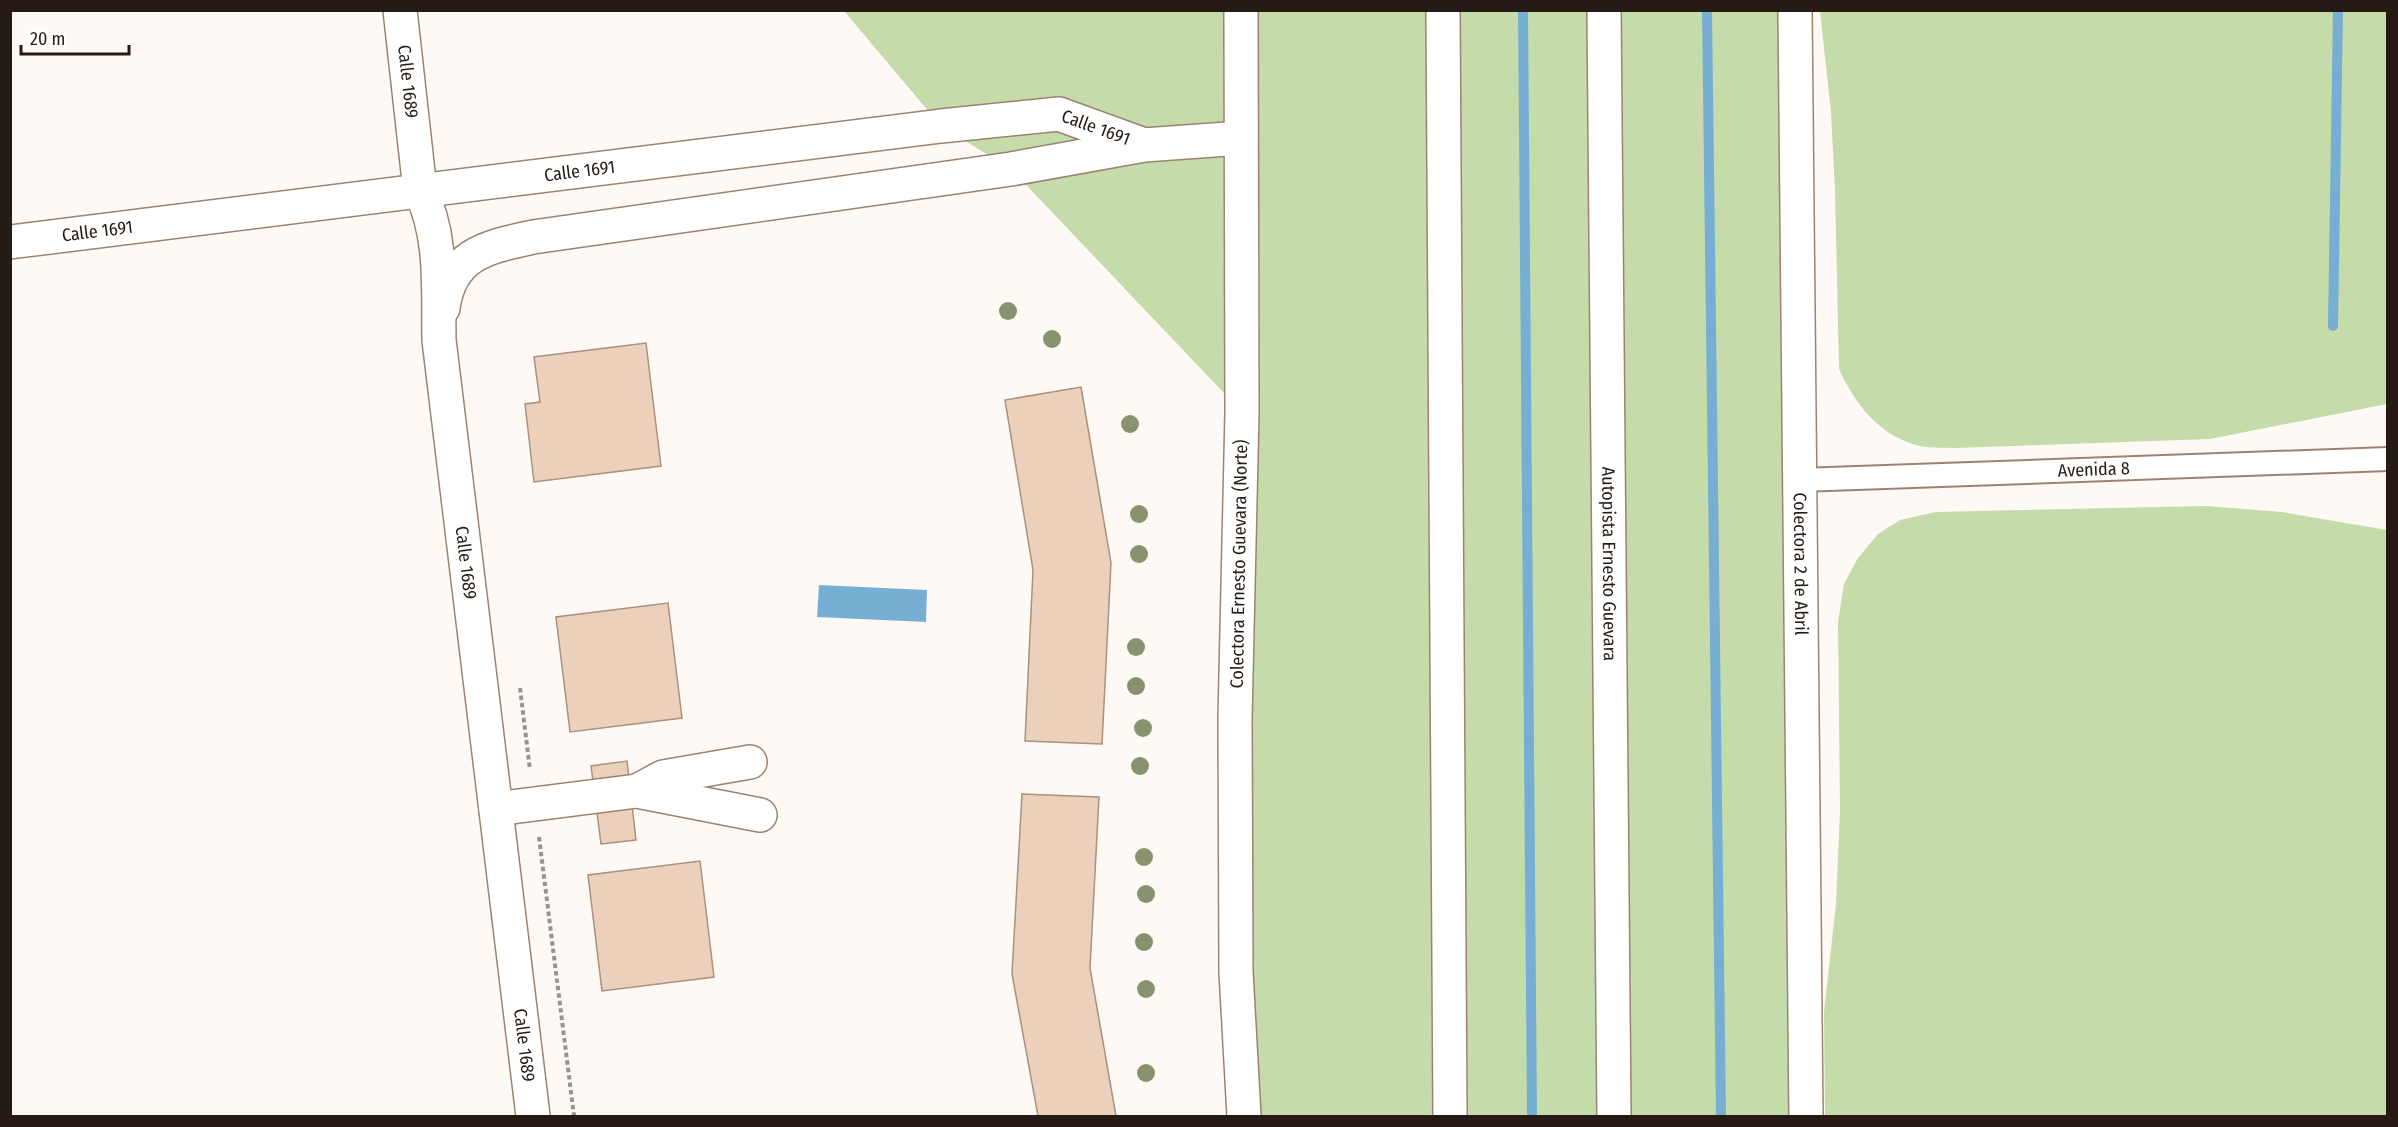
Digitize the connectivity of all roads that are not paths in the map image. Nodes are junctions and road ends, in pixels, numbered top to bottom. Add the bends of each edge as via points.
1 (400, 10) edge
2 (1241, 10) edge
3 (1443, 10) edge
4 (1604, 10) edge
5 (1795, 10) edge
6 (1241, 138) junction
7 (1144, 145) junction
8 (420, 190) junction
9 (10, 242) edge
10 (439, 340) junction
11 (2388, 459) edge
12 (1800, 480) junction
13 (750, 762) dead end
14 (637, 791) junction
15 (496, 809) junction
16 (760, 815) dead end
17 (533, 1116) edge
18 (1244, 1116) edge
19 (1450, 1116) edge
20 (1614, 1116) edge
21 (1806, 1116) edge

1 - 8 main road, Calle 1689
2 - 6 main road, Colectora Ernesto Guevara (Norte)
3 - 19 main road
4 - 20 main road, Autopista Ernesto Guevara
5 - 12 main road, Colectora 2 de Abril
6 - 7 main road, Calle 1691
6 - 18 main road, Colectora Ernesto Guevara (Norte) via 1242,412 1235,729 1236,972
7 - 8 main road, Calle 1691 via 1059,114
7 - 10 main road, Calle 1691 via 1011,169 533,237 488,247 465,262 446,286
8 - 9 main road, Calle 1691
8 - 10 main road, Calle 1689 via 432,214 437,246
10 - 15 main road, Calle 1689
11 - 12 lane, Avenida 8
12 - 21 main road, Colectora 2 de Abril
13 - 14 main road via 663,777
14 - 15 main road
14 - 16 main road
15 - 17 main road, Calle 1689

